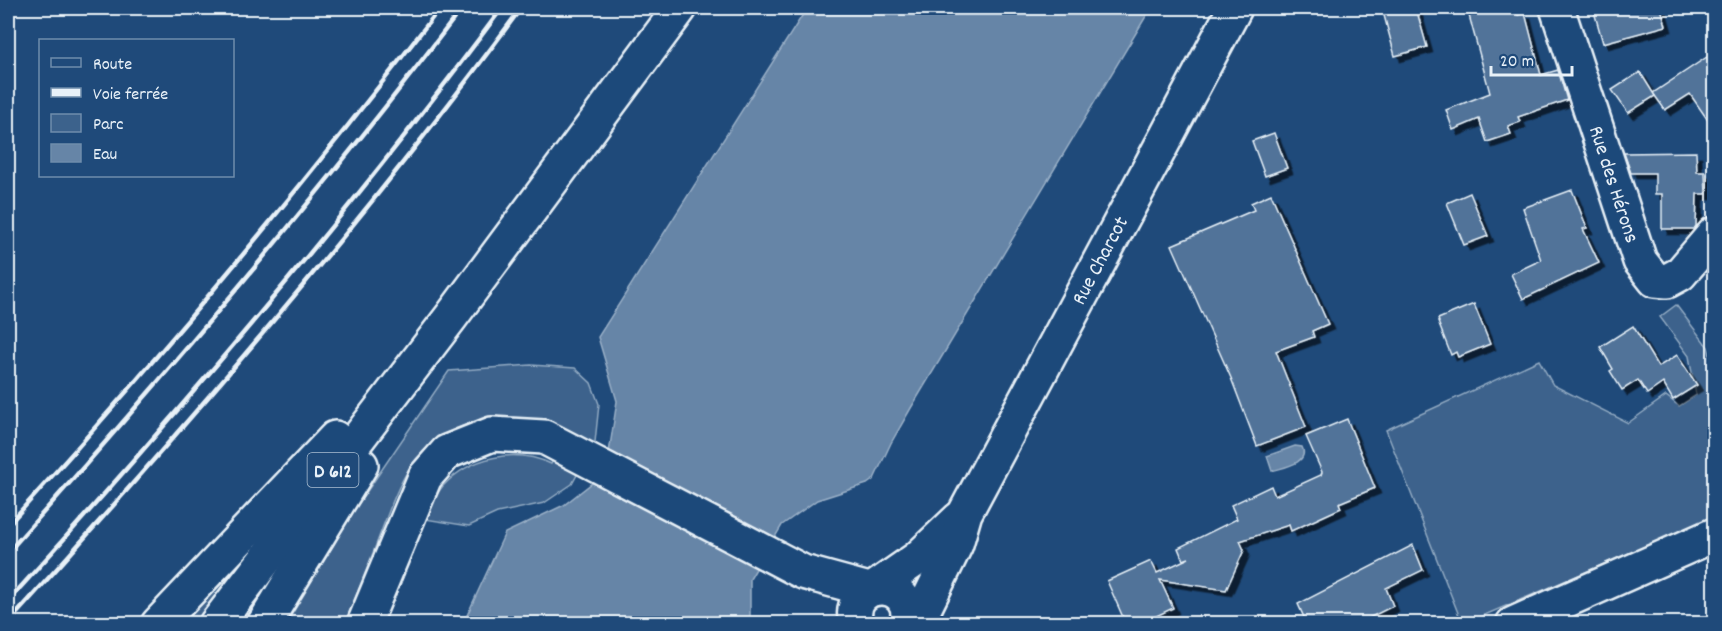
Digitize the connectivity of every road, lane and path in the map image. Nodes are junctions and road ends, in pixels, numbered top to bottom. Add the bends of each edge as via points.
1 (680, 8) edge
2 (1235, 8) edge
3 (1557, 8) edge
4 (1714, 234) edge
5 (451, 317) junction
6 (964, 513) junction
7 (1714, 535) edge
8 (793, 566) junction
9 (872, 589) junction
10 (855, 623) edge
11 (158, 624) edge
12 (216, 624) edge
13 (264, 624) edge
14 (364, 624) edge
15 (907, 624) edge
16 (1512, 624) edge

1 - 5 street, D 612
2 - 6 street, Rue Charcot
3 - 4 street, Rue des Hérons via 1640,261 1655,280 1667,281 1680,274
5 - 11 street
5 - 12 street, D 612
5 - 13 street
6 - 9 street, Rue Charcot via 918,558
6 - 15 street, Rue Charcot via 956,544 927,602
7 - 16 street
8 - 9 street
8 - 10 street
8 - 14 street via 544,436 492,434 447,452 425,477
9 - 10 street via 863,594 855,607
9 - 15 street via 891,589 899,594 908,608

